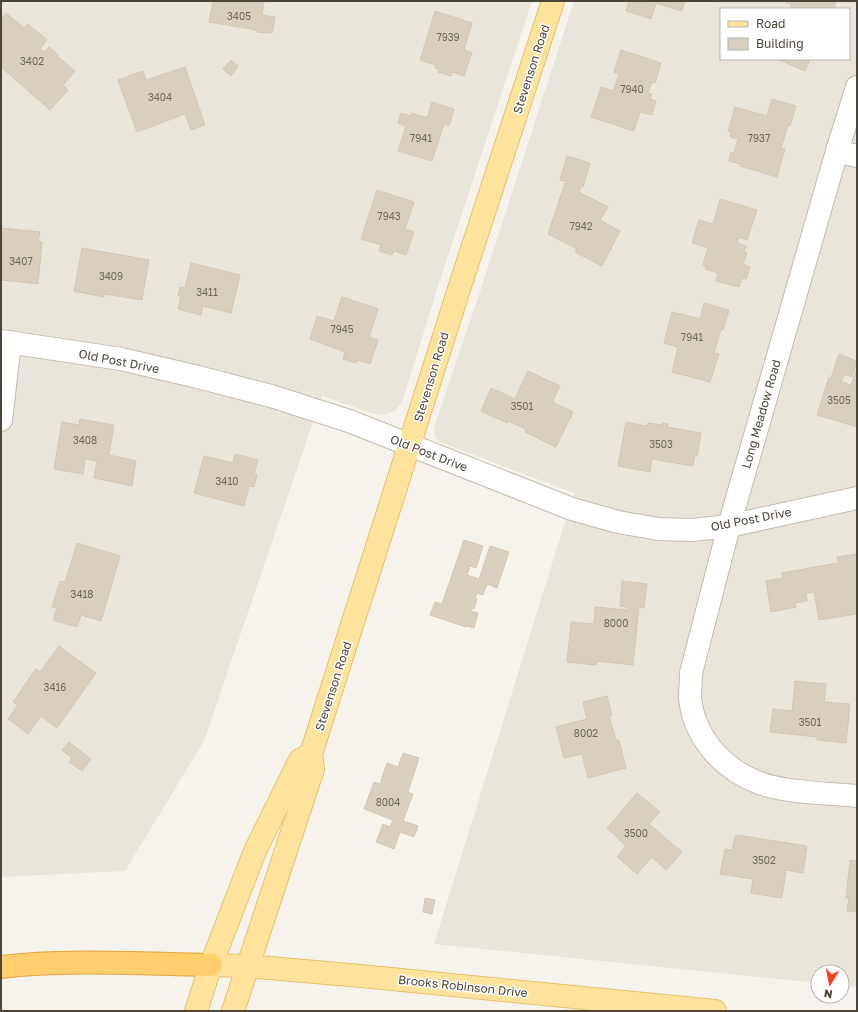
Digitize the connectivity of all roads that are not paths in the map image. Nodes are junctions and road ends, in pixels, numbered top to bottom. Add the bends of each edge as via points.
1 (553, 1) edge
2 (857, 87) edge
3 (847, 153) edge
4 (5, 342) edge
5 (1, 420) edge
6 (410, 445) junction
7 (857, 498) edge
8 (729, 526) junction
9 (311, 754) junction
10 (857, 796) edge
11 (211, 965) junction
12 (247, 966) junction
13 (1, 967) edge
14 (196, 1011) edge
15 (233, 1011) edge
16 (715, 1011) edge

1 - 6 main road, Stevenson Road
2 - 3 street, Long Meadow Road
3 - 8 street, Long Meadow Road
4 - 5 street
4 - 6 street, Old Post Drive via 121,359 198,377 342,419
6 - 8 street, Old Post Drive via 572,509 618,522 692,530
6 - 9 main road, Stevenson Road
7 - 8 street, Old Post Drive
8 - 10 street, Long Meadow Road via 691,673 690,698 696,724 705,742 721,760 758,782 782,788
9 - 11 main road via 300,760 255,851
9 - 12 main road, Stevenson Road via 313,768
11 - 12 main road, Brooks Robinson Drive
11 - 13 highway via 98,963
11 - 14 main road
12 - 15 main road, Stevenson Road
12 - 16 main road, Brooks Robinson Drive

